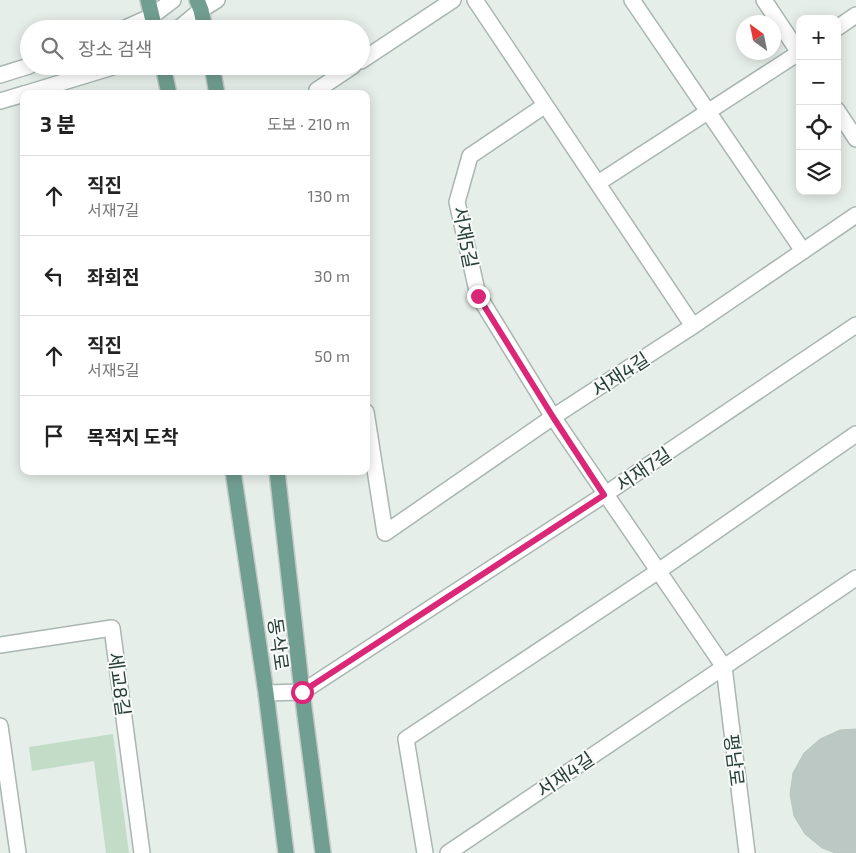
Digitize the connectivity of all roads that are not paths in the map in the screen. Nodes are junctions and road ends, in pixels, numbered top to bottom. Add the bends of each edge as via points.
1 (148, 0) edge
2 (173, 0) edge
3 (217, 0) edge
4 (452, 0) edge
5 (475, 0) edge
6 (632, 0) edge
7 (764, 0) edge
8 (199, 5) edge
9 (856, 16) edge
10 (153, 20) edge
11 (155, 20) edge
12 (186, 20) edge
13 (203, 20) edge
14 (841, 25) edge
15 (796, 48) edge
16 (370, 55) edge
17 (796, 55) edge
18 (20, 69) edge
19 (0, 75) edge
20 (86, 75) edge
21 (165, 75) edge
22 (214, 75) edge
23 (340, 75) edge
24 (37, 90) edge
25 (168, 90) edge
26 (216, 90) edge
27 (317, 90) edge
28 (20, 95) edge
29 (0, 101) edge
30 (544, 106) junction
31 (708, 112) junction
32 (841, 116) edge
33 (856, 139) edge
34 (598, 183) junction
35 (856, 215) edge
36 (803, 251) junction
37 (856, 325) edge
38 (693, 326) junction
39 (553, 417) junction
40 (856, 434) edge
41 (370, 437) edge
42 (234, 475) edge
43 (277, 475) edge
44 (604, 495) junction
45 (657, 572) junction
46 (856, 578) edge
47 (0, 645) edge
48 (724, 667) junction
49 (302, 692) junction
50 (266, 693) junction
51 (0, 726) edge
52 (18, 853) edge
53 (142, 853) edge
54 (286, 853) edge
55 (323, 853) edge
56 (424, 853) edge
57 (448, 853) edge
58 (747, 853) edge

1 - 10 main road
2 - 11 street
3 - 8 street
4 - 16 street
5 - 30 street
6 - 31 street
7 - 15 street
8 - 12 street
8 - 13 main road
9 - 14 street
17 - 31 street
18 - 19 street
20 - 24 street
21 - 25 main road
22 - 26 main road
23 - 27 street
28 - 29 street
30 - 34 street
30 - 39 street, 서재5길 via 470,156 457,202 478,296
31 - 34 street
31 - 36 street
32 - 33 street
34 - 38 street
35 - 36 street, 서재4길
36 - 38 street, 서재4길
37 - 44 street, 서재7길
38 - 39 street, 서재4길
39 - 41 street, 서재4길 via 385,533
39 - 44 street, 서재5길
40 - 45 street
42 - 50 main road, 동삭로
43 - 49 main road, 동삭로
44 - 45 street, 서재5길
44 - 49 street, 서재7길
45 - 48 street, 서재5길
45 - 56 street via 406,739
46 - 48 street, 서재4길
47 - 53 street, 세교8길 via 112,628
48 - 57 street, 서재4길
48 - 58 street, 평남로
49 - 50 street
49 - 55 main road, 동삭로
50 - 54 main road, 동삭로
51 - 52 street

